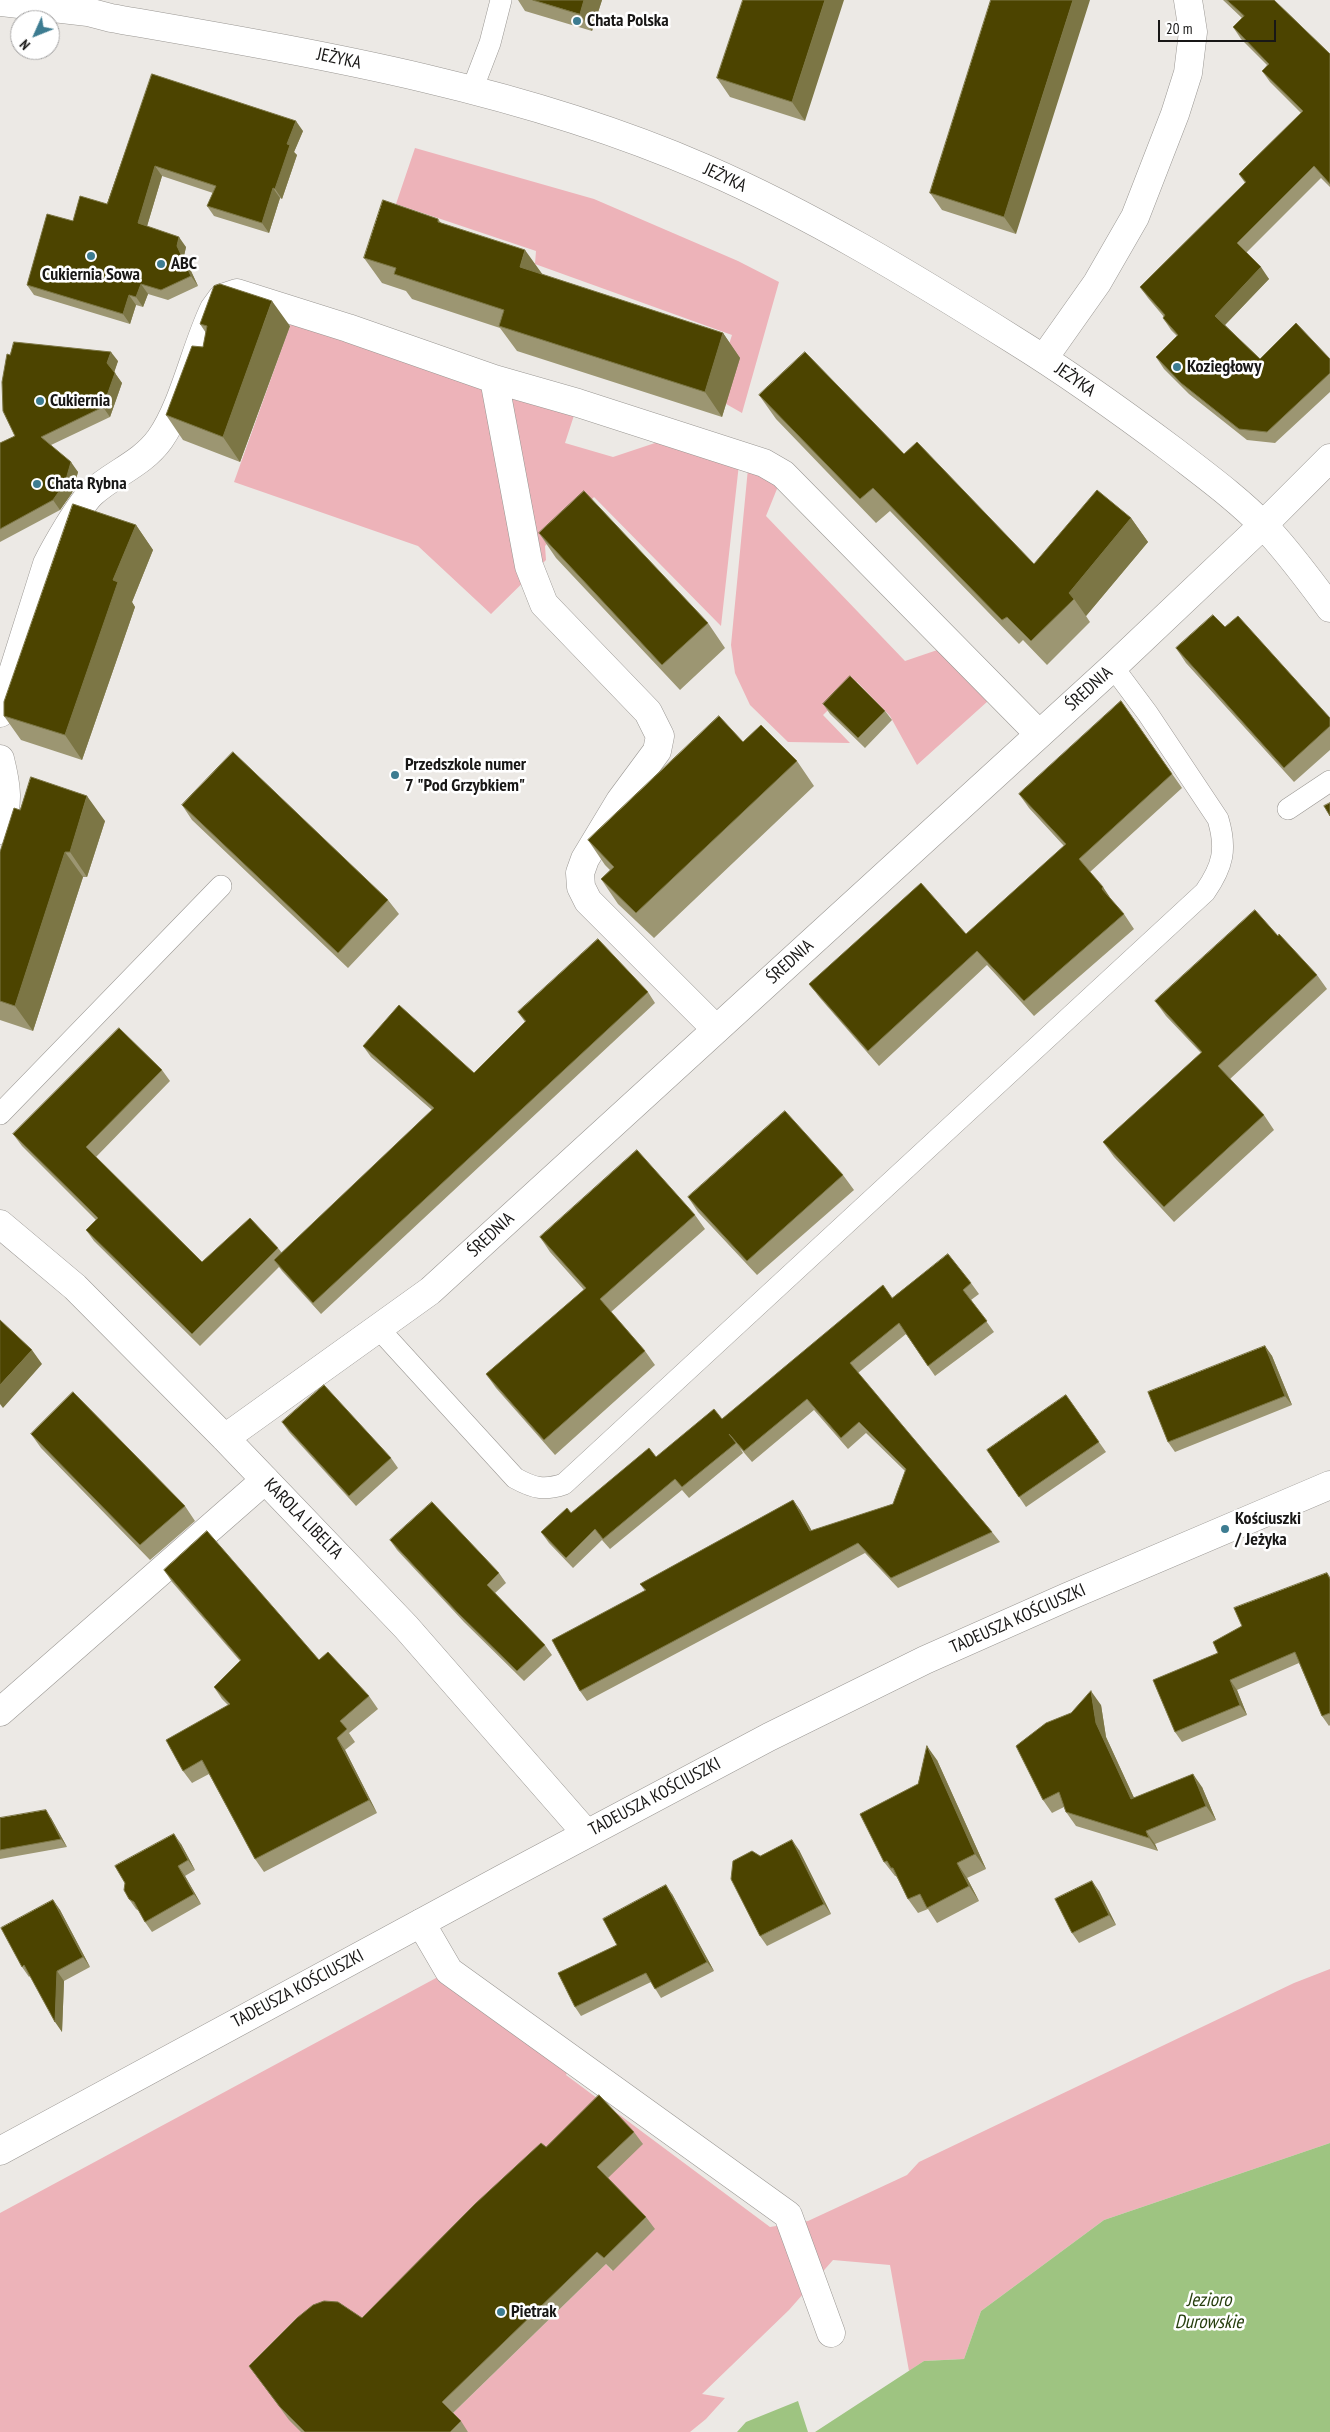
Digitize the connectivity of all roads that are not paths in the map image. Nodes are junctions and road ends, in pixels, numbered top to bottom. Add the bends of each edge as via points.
1 (501, 0) edge
2 (1188, 0) edge
3 (0, 2) edge
4 (472, 90) junction
5 (1044, 358) junction
6 (494, 379) junction
7 (1330, 458) edge
8 (1263, 525) junction
9 (1330, 608) edge
10 (1113, 667) junction
11 (0, 713) edge
12 (1039, 734) junction
13 (0, 759) edge
14 (1330, 781) edge
15 (1288, 809) dead end
16 (0, 830) edge
17 (221, 886) dead end
18 (716, 1029) junction
19 (0, 1114) edge
20 (0, 1224) edge
21 (379, 1329) junction
22 (225, 1438) junction
23 (265, 1480) junction
24 (1330, 1485) edge
25 (0, 1712) edge
26 (586, 1834) junction
27 (421, 1923) junction
28 (0, 2151) edge
29 (831, 2332) dead end

1 - 4 lane via 490,43
2 - 5 street via 1193,32 1188,73 1135,217 1098,283
3 - 4 street, JEŻYKA via 88,12 297,50
4 - 5 street, JEŻYKA via 570,119 705,168 813,220
5 - 8 street, JEŻYKA via 1208,477
6 - 11 street via 237,293 222,298 206,325 171,421 161,438 145,457 91,494 55,547
6 - 12 street via 764,462 783,474
6 - 18 street via 533,575 544,604 648,712 660,736 657,752 620,801 585,859 580,873 581,887 588,901
7 - 8 street, ŚREDNIA
8 - 9 street, JEŻYKA
8 - 10 street, ŚREDNIA
10 - 12 street, ŚREDNIA
10 - 21 lane via 1218,819 1223,837 1223,856 1216,877 1205,892 564,1484 550,1489 532,1488 515,1478
12 - 18 street, ŚREDNIA
13 - 16 street via 7,796
14 - 15 lane
17 - 19 lane
18 - 21 street, ŚREDNIA via 430,1291
20 - 22 street, KAROLA LIBELTA via 75,1286
21 - 22 street, ŚREDNIA
22 - 23 street, KAROLA LIBELTA
23 - 25 street
23 - 26 street, KAROLA LIBELTA via 450,1675
24 - 26 street, TADEUSZA KOŚCIUSZKI via 1157,1557 925,1660 769,1737
26 - 27 street, TADEUSZA KOŚCIUSZKI
27 - 28 street, TADEUSZA KOŚCIUSZKI
27 - 29 street via 449,1970 788,2215

